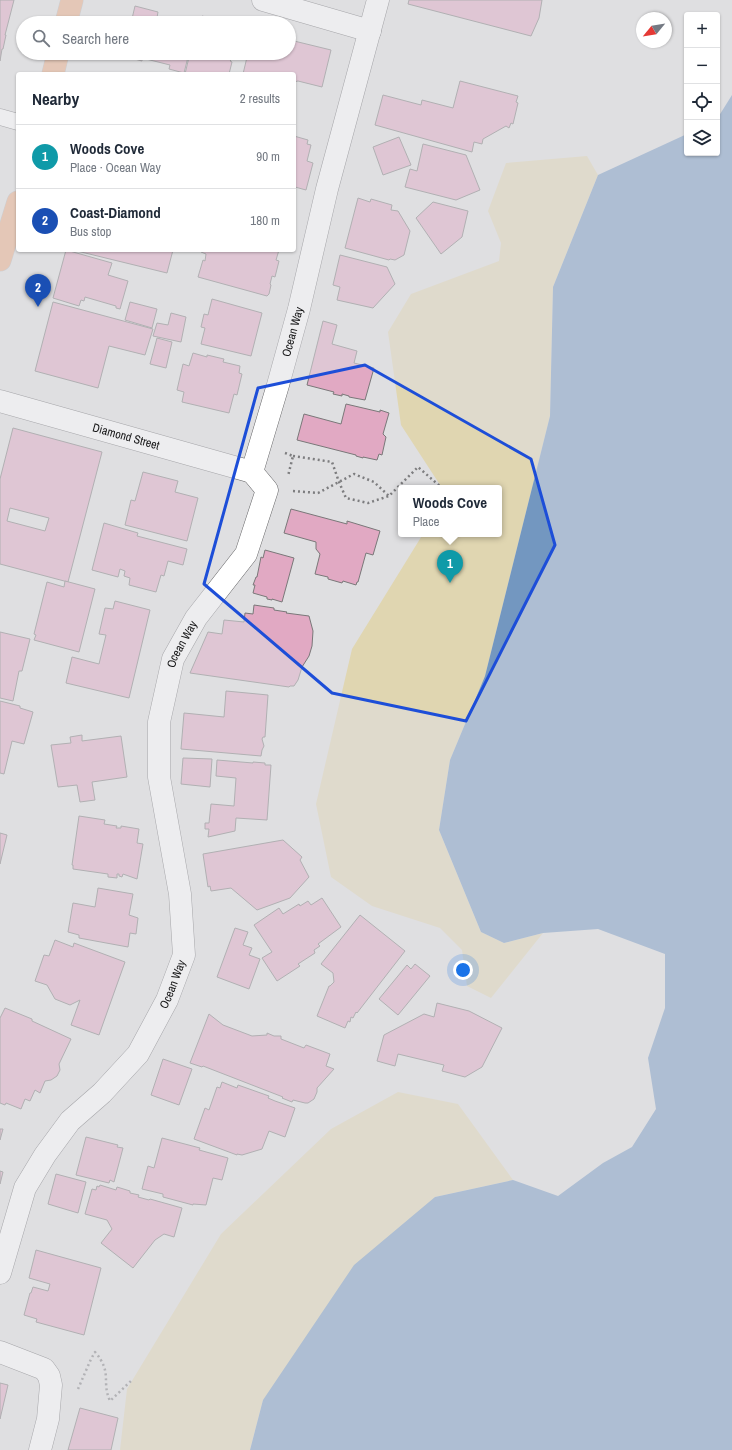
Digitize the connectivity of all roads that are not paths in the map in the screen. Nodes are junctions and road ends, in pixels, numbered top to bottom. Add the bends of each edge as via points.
1 (72, 0) edge
2 (263, 0) edge
3 (378, 0) edge
4 (68, 16) edge
5 (370, 31) junction
6 (56, 60) edge
7 (53, 72) edge
8 (0, 117) edge
9 (16, 121) edge
10 (16, 208) edge
11 (0, 260) edge
12 (0, 401) edge
13 (252, 472) junction
14 (0, 1273) edge
15 (0, 1352) edge
16 (40, 1450) edge

1 - 4 highway
2 - 5 street
3 - 5 street, Ocean Way
5 - 13 street, Ocean Way via 327,189 299,309
6 - 7 highway
8 - 9 lane
10 - 11 highway
12 - 13 street, Diamond Street
13 - 14 street, Ocean Way via 267,490 246,554 196,618 173,659 159,722 159,777 180,894 184,955 167,1000 138,1054 102,1093 70,1121 25,1188
15 - 16 street via 44,1369 49,1376 51,1385 48,1419

